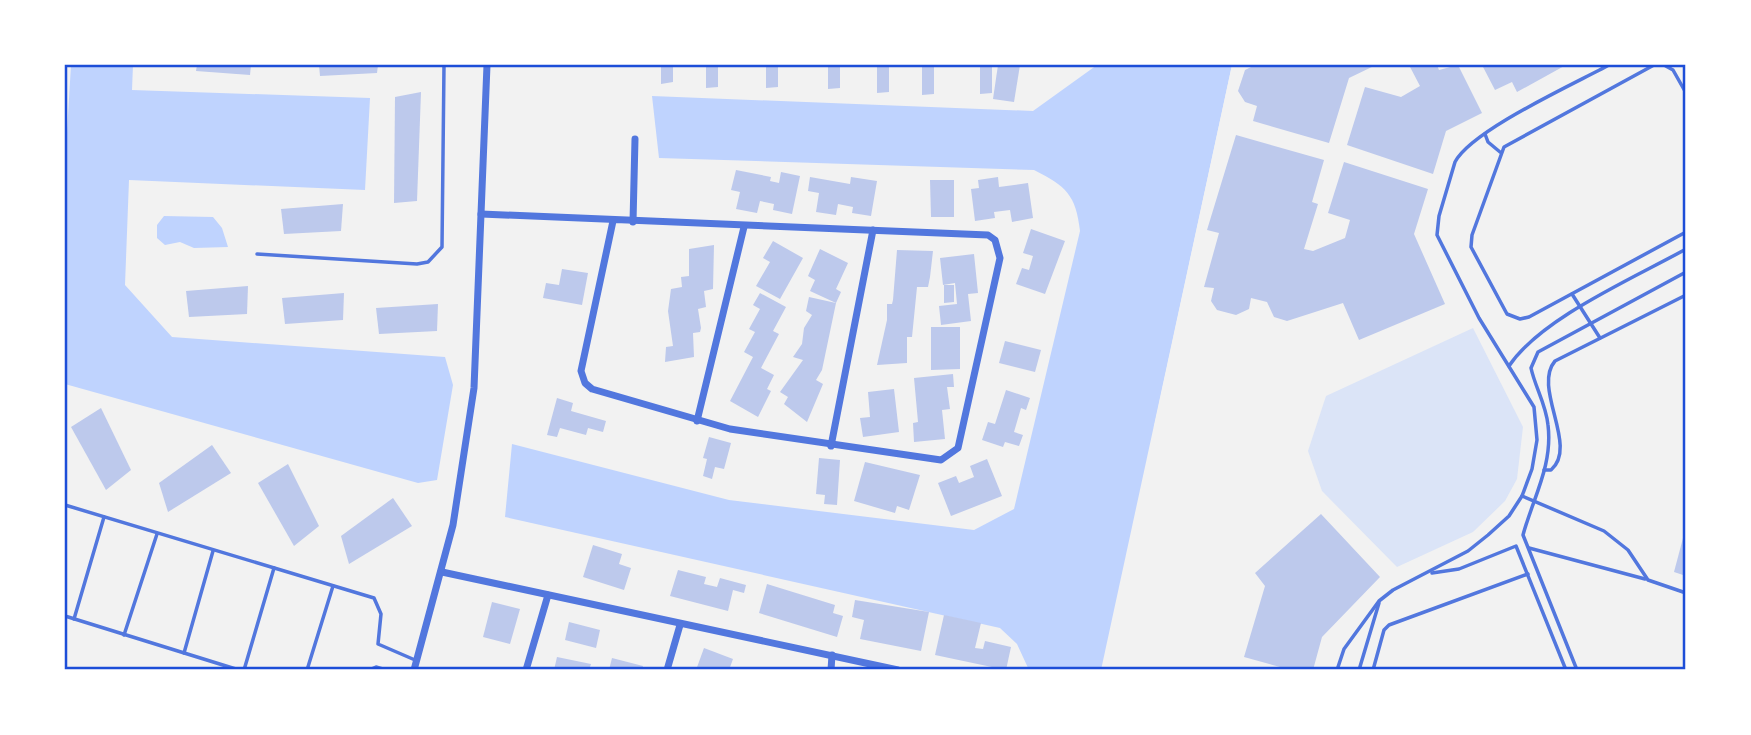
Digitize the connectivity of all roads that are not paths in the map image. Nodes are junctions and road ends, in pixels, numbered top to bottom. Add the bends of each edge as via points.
1 (444, 65) edge
2 (487, 65) edge
3 (1609, 65) edge
4 (1654, 65) edge
5 (1664, 65) edge
6 (1686, 93) edge
7 (1485, 134) junction
8 (635, 139) dead end
9 (1500, 152) junction
10 (481, 214) junction
11 (613, 221) junction
12 (633, 222) junction
13 (744, 227) junction
14 (873, 230) junction
15 (1686, 232) edge
16 (1686, 249) edge
17 (257, 254) dead end
18 (1686, 272) edge
19 (1572, 294) junction
20 (1686, 295) edge
21 (1580, 308) junction
22 (1589, 324) junction
23 (1600, 338) junction
24 (1509, 366) junction
25 (697, 421) junction
26 (831, 446) junction
27 (1544, 470) junction
28 (1522, 496) junction
29 (1535, 502) junction
30 (65, 505) edge
31 (104, 517) junction
32 (157, 533) junction
33 (1529, 548) junction
34 (214, 550) junction
35 (274, 568) junction
36 (442, 572) junction
37 (1430, 573) junction
38 (1528, 574) junction
39 (1648, 580) junction
40 (333, 586) junction
41 (1686, 593) edge
42 (548, 595) junction
43 (1380, 601) junction
44 (65, 617) edge
45 (74, 619) junction
46 (681, 625) junction
47 (124, 635) junction
48 (184, 653) junction
49 (832, 655) junction
50 (417, 661) junction
51 (242, 670) edge
52 (307, 670) edge
53 (369, 670) edge
54 (386, 670) edge
55 (414, 670) edge
56 (526, 670) edge
57 (667, 670) edge
58 (831, 670) edge
59 (898, 670) edge
60 (1337, 670) edge
61 (1359, 670) edge
62 (1373, 670) edge
63 (1566, 670) edge
64 (1577, 670) edge

1 - 17 lane via 442,247 437,255 416,264
2 - 10 street
3 - 7 lane
4 - 9 lane via 1508,142
5 - 6 lane via 1673,70
7 - 9 lane
7 - 24 lane via 1455,162 1437,235
8 - 12 street
9 - 19 lane via 1471,247 1507,314 1513,317 1529,317
10 - 11 street
10 - 36 street via 474,388 463,474
11 - 12 street
11 - 25 street via 582,377 592,389
12 - 13 street
13 - 14 street
13 - 25 street
14 - 26 street
14 - 26 street via 989,235 1000,258 958,448 941,460
15 - 19 lane
16 - 21 lane
18 - 22 lane
19 - 21 lane
20 - 23 lane
21 - 22 lane
21 - 24 lane via 1522,347
22 - 23 lane
22 - 27 lane via 1538,352 1531,368 1548,424
23 - 27 lane via 1555,361 1548,373 1558,450 1556,466
24 - 28 lane via 1534,407 1537,422 1534,459
25 - 26 street
27 - 29 lane
28 - 29 lane
28 - 37 lane via 1488,535
29 - 33 lane via 1524,532
29 - 39 lane via 1612,536 1628,550
30 - 31 lane
31 - 32 lane
31 - 45 lane
32 - 34 lane
32 - 47 lane
33 - 39 lane
33 - 64 lane
34 - 35 lane
34 - 48 lane
35 - 40 lane
35 - 51 lane
36 - 42 street
36 - 50 street
37 - 38 lane via 1459,569 1514,545
37 - 43 lane via 1392,590
38 - 62 lane via 1389,625
38 - 63 lane
39 - 41 lane
40 - 50 lane via 374,598 382,614 378,644
40 - 52 lane
42 - 46 street
42 - 56 street
43 - 60 lane via 1344,649
43 - 61 lane
44 - 45 lane
45 - 47 lane
46 - 49 street
46 - 57 street
47 - 48 lane
48 - 51 lane
49 - 58 street
49 - 59 street
50 - 55 street
53 - 54 lane

